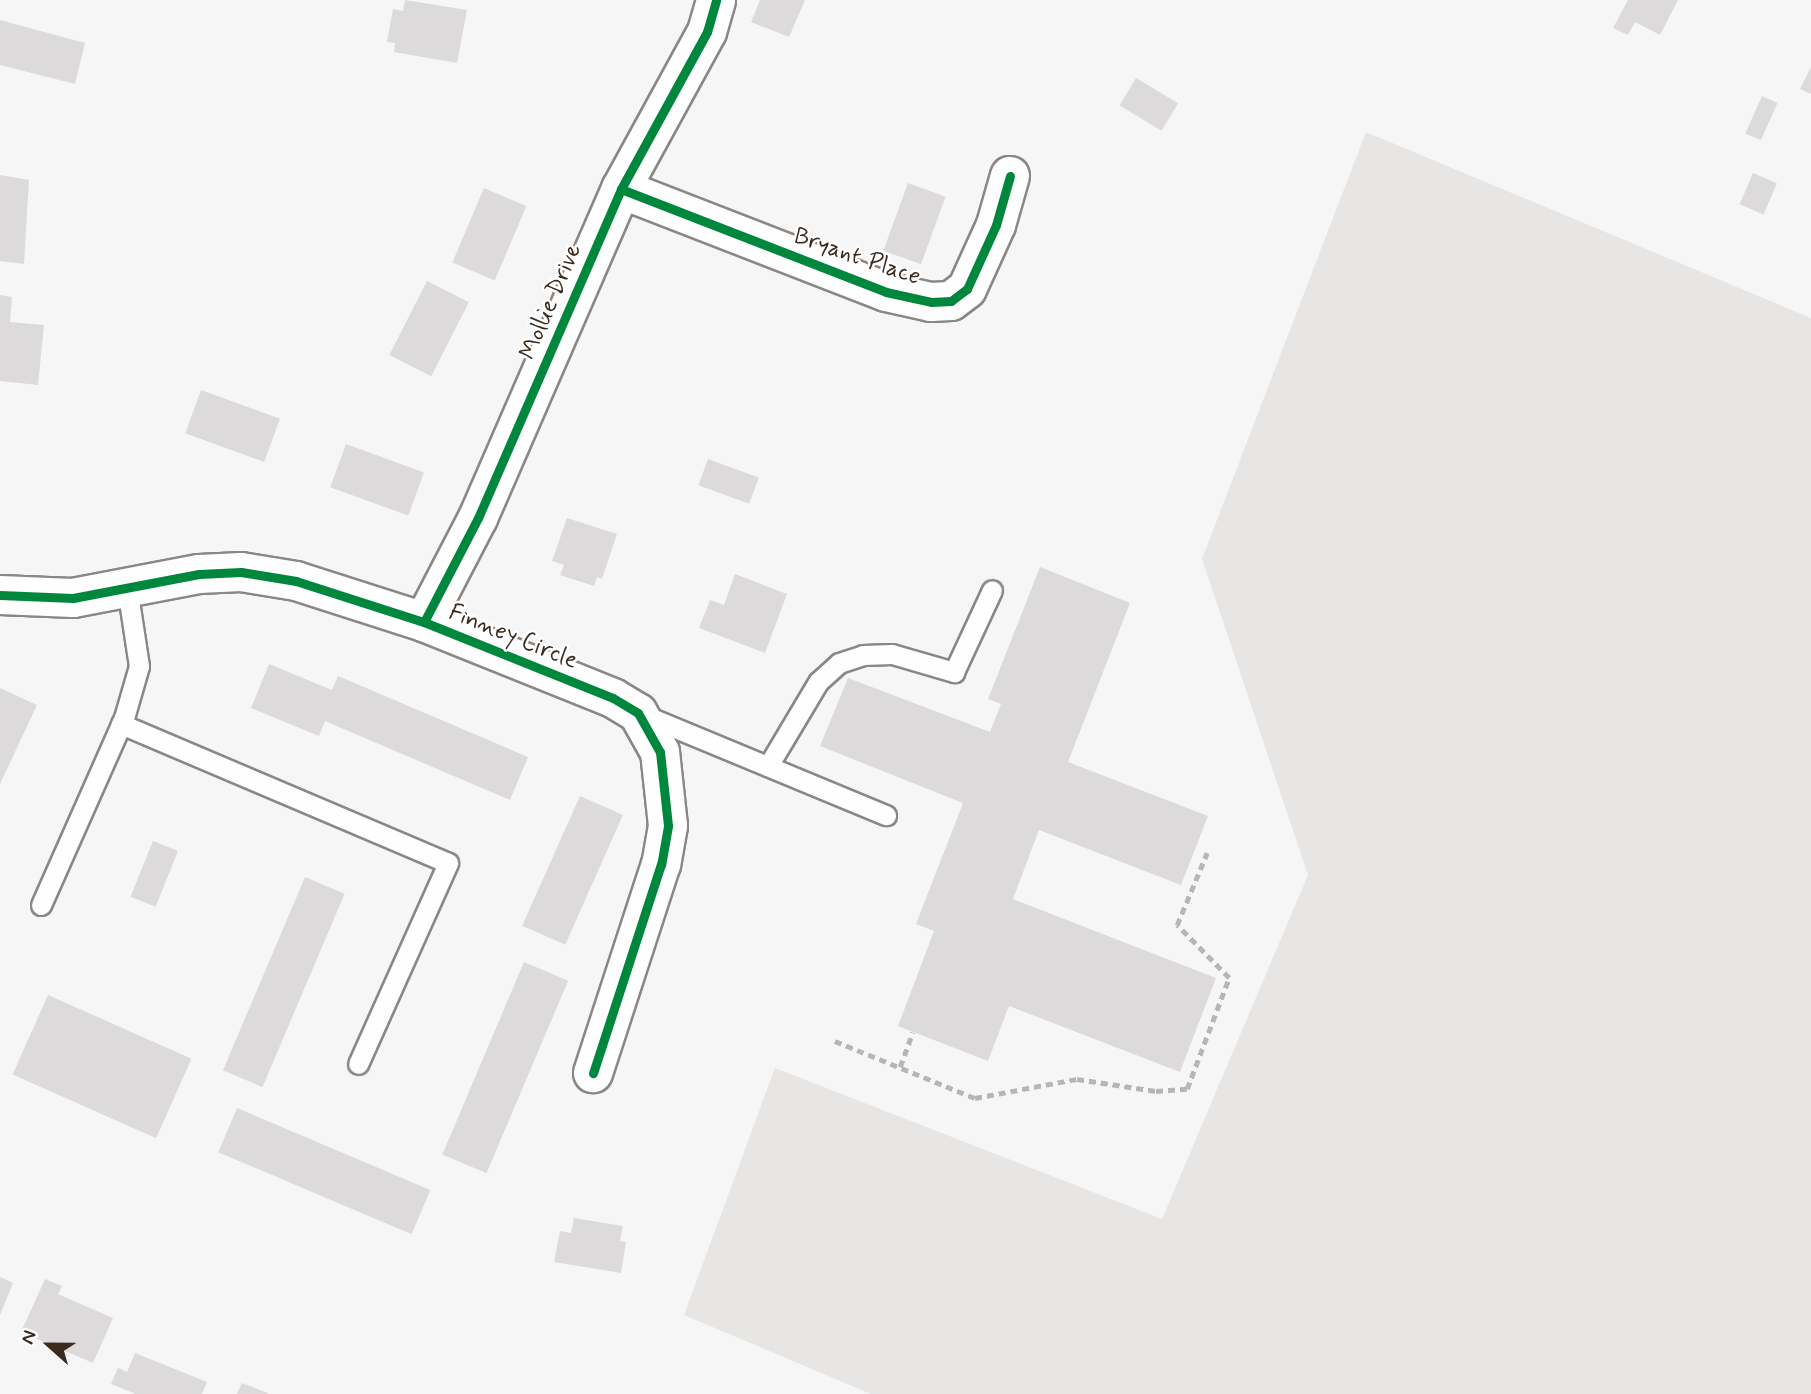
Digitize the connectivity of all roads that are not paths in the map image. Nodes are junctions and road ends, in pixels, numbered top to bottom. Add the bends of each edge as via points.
1 (716, 0) edge
2 (1010, 176) dead end
3 (621, 189) junction
4 (127, 588) junction
5 (992, 590) dead end
6 (0, 595) edge
7 (424, 622) junction
8 (638, 712) junction
9 (121, 724) junction
10 (768, 766) junction
11 (886, 815) dead end
12 (41, 905) dead end
13 (358, 1064) dead end
14 (593, 1073) dead end

1 - 3 street, Mollie Drive via 707,32
2 - 3 street, Bryant Place via 996,225 967,289 951,301 931,302 886,292
3 - 7 street, Mollie Drive via 478,518
4 - 6 street, Finney Circle via 73,598
4 - 7 street, Finney Circle via 199,573 241,572 296,581
4 - 9 lane via 139,666
5 - 10 lane via 954,672 892,654 863,655 839,663 818,682
7 - 8 street, Finney Circle
8 - 10 lane
8 - 14 street via 660,752 668,826 661,864
9 - 12 lane
9 - 13 lane via 447,863
10 - 11 lane

